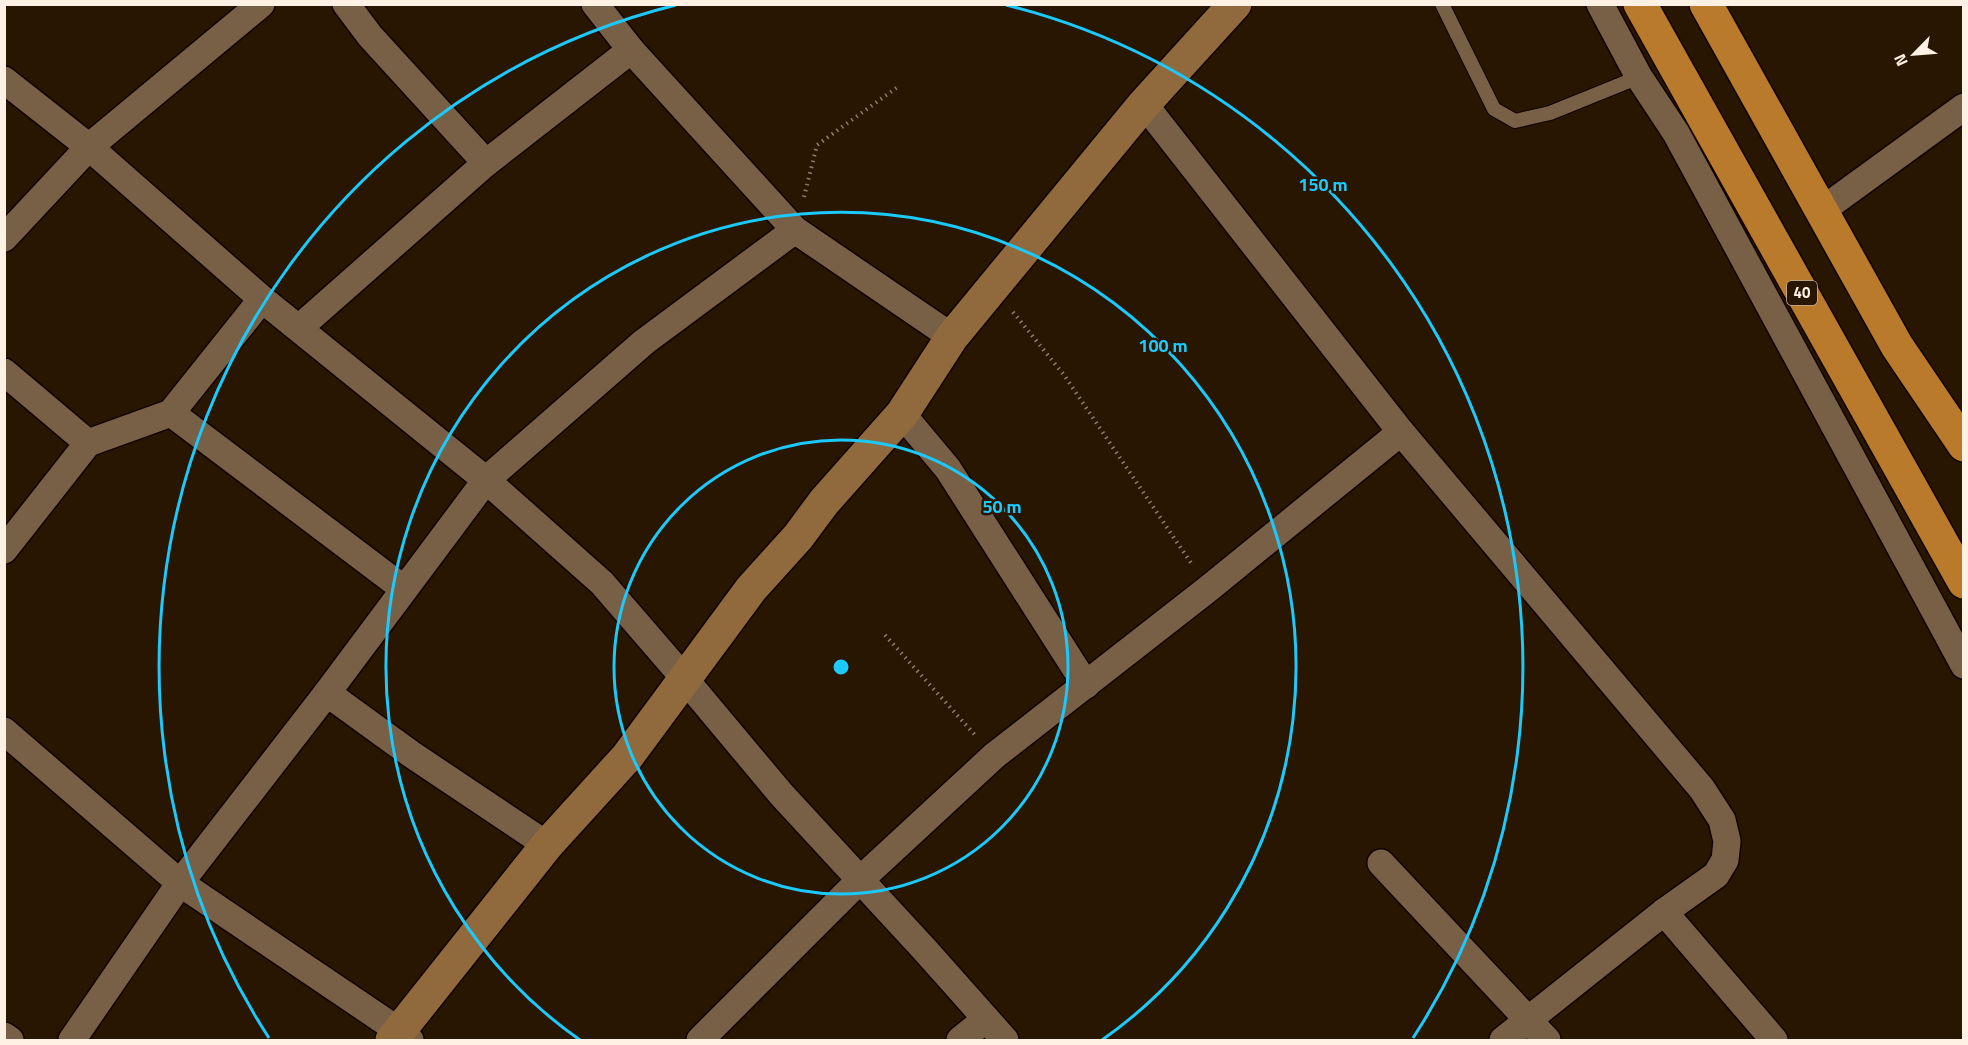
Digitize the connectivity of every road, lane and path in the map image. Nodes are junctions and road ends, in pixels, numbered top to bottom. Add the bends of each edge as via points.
1 (261, 4) edge
2 (346, 4) edge
3 (595, 4) edge
4 (1235, 4) edge
5 (1442, 4) edge
6 (1600, 4) edge
7 (1640, 4) edge
8 (1706, 4) edge
9 (631, 50) junction
10 (1639, 77) junction
11 (4, 80) edge
12 (899, 86) dead end
13 (1144, 104) junction
14 (1964, 107) edge
15 (89, 147) junction
16 (486, 163) junction
17 (1821, 212) junction
18 (795, 230) junction
19 (4, 238) edge
20 (994, 289) junction
21 (262, 299) junction
22 (298, 328) junction
23 (952, 337) junction
24 (4, 372) edge
25 (171, 413) junction
26 (902, 414) junction
27 (1401, 432) junction
28 (88, 443) junction
29 (1964, 445) edge
30 (486, 480) junction
31 (4, 550) edge
32 (1964, 582) edge
33 (404, 589) junction
34 (1208, 589) junction
35 (885, 635) dead end
36 (1964, 665) edge
37 (684, 678) junction
38 (1086, 685) junction
39 (327, 693) junction
40 (4, 731) edge
41 (994, 756) junction
42 (547, 845) junction
43 (1381, 863) dead end
44 (860, 880) junction
45 (180, 884) junction
46 (1664, 912) junction
47 (986, 1019) junction
48 (1529, 1020) junction
49 (4, 1036) edge
50 (400, 1037) edge
51 (10, 1041) edge
52 (72, 1041) edge
53 (700, 1041) edge
54 (960, 1041) edge
55 (1005, 1041) edge
56 (1503, 1041) edge
57 (1547, 1041) edge
58 (1774, 1041) edge

1 - 15 street
2 - 16 street via 370,36
3 - 9 street
4 - 13 main road
5 - 10 lane via 1494,109 1515,121 1550,113
6 - 10 street
7 - 32 highway, 40
8 - 17 highway
9 - 16 street
9 - 18 street
10 - 36 street via 1676,133
11 - 15 street
12 - 18 path via 817,146
13 - 20 main road
13 - 27 street
14 - 17 street
15 - 19 street
15 - 21 street
16 - 22 street
17 - 29 highway via 1897,346
18 - 23 street
18 - 30 street via 644,342
20 - 23 main road
20 - 34 path via 1064,375
21 - 22 street
21 - 25 street
22 - 30 street
23 - 26 main road
24 - 28 street
25 - 28 street
25 - 33 street
26 - 37 main road via 752,589
26 - 38 street via 948,469
27 - 34 street
27 - 46 street via 1702,789 1722,820 1727,841 1725,860 1716,875
28 - 31 street
30 - 33 street
30 - 37 street via 602,583
33 - 39 street
34 - 38 street
35 - 41 path
37 - 42 main road via 627,758
37 - 44 street via 781,794
38 - 41 street
39 - 42 street
39 - 45 street
40 - 45 street
41 - 44 street
42 - 50 main road
43 - 48 street
44 - 47 street
44 - 53 street
45 - 50 street
45 - 52 street
46 - 48 street
46 - 58 street
47 - 54 street
47 - 55 street
48 - 56 street
48 - 57 street
49 - 51 street

